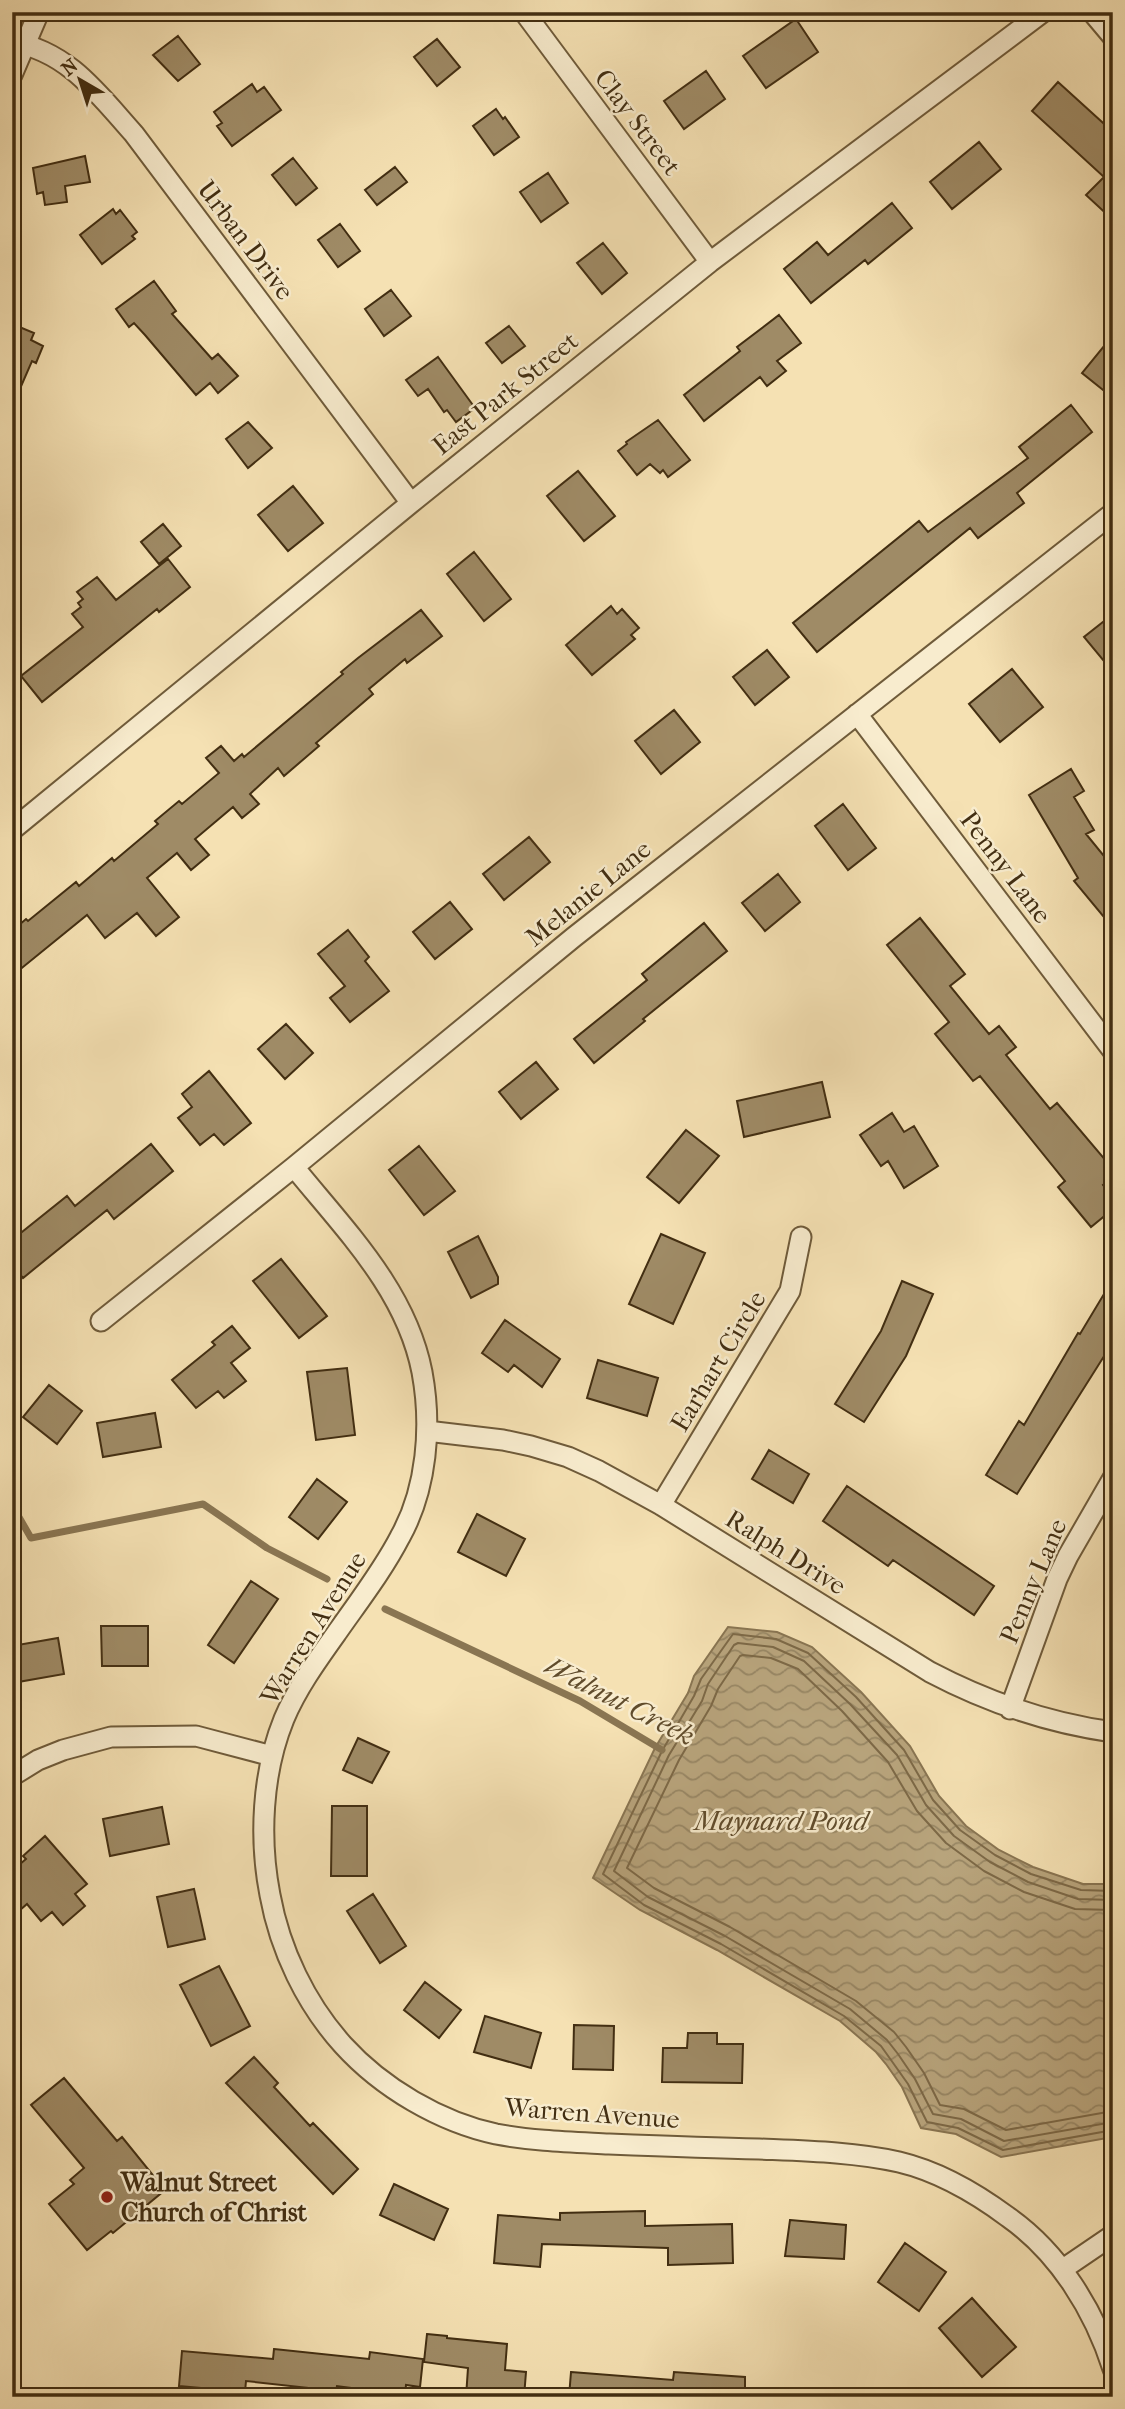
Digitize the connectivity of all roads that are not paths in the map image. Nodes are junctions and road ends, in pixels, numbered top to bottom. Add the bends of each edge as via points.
1 (39, 12) edge
2 (524, 12) edge
3 (1043, 12) edge
4 (1092, 12) edge
5 (1113, 37) edge
6 (20, 44) edge
7 (12, 75) edge
8 (710, 262) junction
9 (411, 503) junction
10 (1113, 513) edge
11 (857, 714) junction
12 (12, 830) edge
13 (1113, 1051) edge
14 (294, 1167) junction
15 (801, 1237) dead end
16 (101, 1321) dead end
17 (427, 1431) junction
18 (1113, 1478) edge
19 (661, 1505) junction
20 (1010, 1709) junction
21 (1113, 1732) edge
22 (272, 1756) junction
23 (12, 1776) edge
24 (1113, 2235) edge
25 (1063, 2269) junction
26 (1113, 2369) edge

1 - 6 street
2 - 8 street, Clay Street
3 - 8 street, East Park Street
4 - 5 street
6 - 7 street
6 - 9 street, Urban Drive via 77,71 134,134
8 - 9 street, East Park Street
9 - 12 street, East Park Street
10 - 11 street, Melanie Lane
11 - 13 street, Penny Lane
11 - 14 street, Melanie Lane via 574,937
14 - 16 street, Melanie Lane
14 - 17 street, Warren Avenue via 373,1263 404,1315 422,1373
15 - 19 street, Earhart Circle via 790,1291
17 - 19 street, Ralph Drive via 503,1440 568,1457
17 - 22 street, Warren Avenue via 415,1506 401,1536 300,1689
18 - 20 street, Penny Lane via 1057,1579
19 - 20 street, Ralph Drive via 930,1672
20 - 21 street, Ralph Drive
22 - 23 street via 196,1736 111,1737 63,1749
22 - 25 street, Warren Avenue via 264,1864 275,1920 317,2012 345,2047 402,2094 435,2112 494,2133 559,2142 839,2152 904,2163 998,2209 1038,2241
24 - 25 street
25 - 26 street, Warren Avenue

